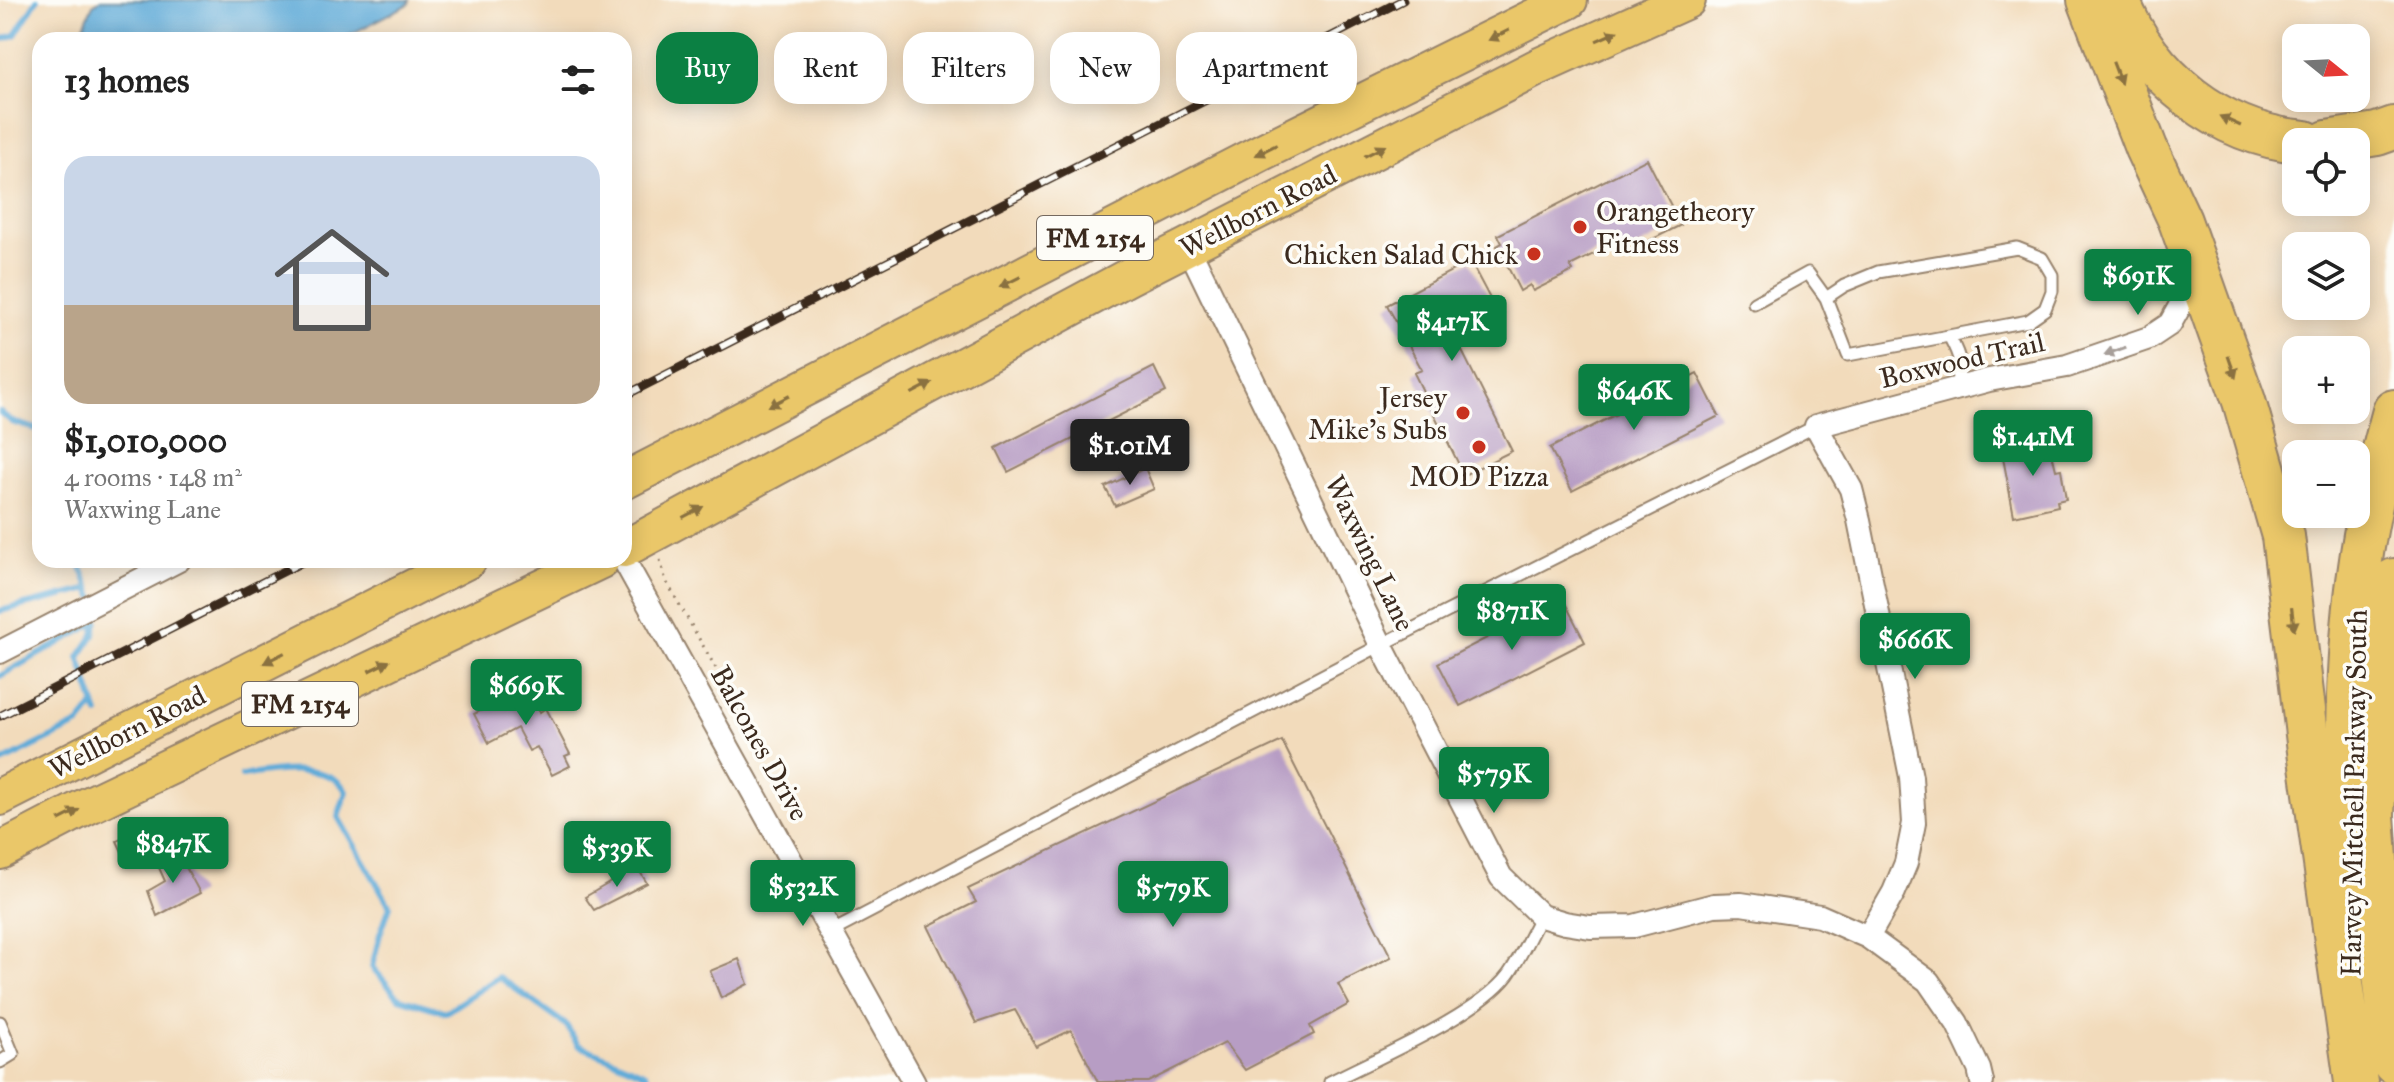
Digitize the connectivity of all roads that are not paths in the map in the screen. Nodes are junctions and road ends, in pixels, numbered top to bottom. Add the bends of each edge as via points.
1 (1569, 0) edge
2 (1687, 0) edge
3 (2089, 0) edge
4 (2118, 0) edge
5 (2394, 128) edge
6 (2370, 135) edge
7 (2282, 138) edge
8 (2146, 148) junction
9 (1188, 246) junction
10 (1826, 298) junction
11 (1754, 303) dead end
12 (1949, 336) junction
13 (1962, 388) junction
14 (2394, 411) edge
15 (1816, 426) junction
16 (632, 477) edge
17 (632, 545) edge
18 (164, 568) edge
19 (452, 568) edge
20 (584, 568) edge
21 (628, 568) edge
22 (2392, 593) edge
23 (1381, 645) junction
24 (0, 652) edge
25 (0, 797) edge
26 (0, 851) edge
27 (1541, 916) junction
28 (831, 932) junction
29 (1868, 937) junction
30 (0, 1022) edge
31 (0, 1062) edge
32 (2394, 1063) edge
33 (914, 1082) edge
34 (1330, 1082) edge
35 (1982, 1082) edge
36 (2356, 1082) edge

1 -> 16 main road, Wellborn Road / FM 2154
9 -> 2 main road, Wellborn Road / FM 2154 via 1540,66
3 -> 8 highway
7 -> 4 highway via 2231,123 2203,108 2156,67 2135,39
5 - 6 highway
8 -> 13 street, Boxwood Trail via 2150,192 2183,290 2170,324 2108,354
8 -> 36 highway via 2180,221 2234,371 2283,536
17 -> 9 main road, Wellborn Road / FM 2154
9 - 23 street, Waxwing Lane
10 - 11 lane via 1808,273
10 - 12 lane via 1848,355
10 - 12 lane via 1878,272 2017,248 2042,258 2052,275 2045,309 2028,321
12 - 13 lane via 1959,355
13 - 15 street, Boxwood Trail
14 - 36 highway, Harvey Mitchell Parkway South via 2359,568 2350,667 2346,909
15 - 23 lane
15 - 29 street via 1851,489 1911,777 1914,823 1906,863
18 - 24 street
19 -> 25 main road, Wellborn Road / FM 2154
26 -> 20 main road, Wellborn Road / FM 2154
21 - 28 street, Balcones Drive
22 - 32 highway, Harvey Mitchell Parkway South via 2373,815
23 - 27 street, Waxwing Lane via 1501,877
23 - 28 lane
27 - 29 street via 1590,927 1634,926 1714,905 1741,904 1820,916
27 - 34 lane via 1507,976 1480,1002
28 - 33 street, Balcones Drive
29 - 35 street via 1928,981 1957,1023
30 - 31 lane via 13,1054

